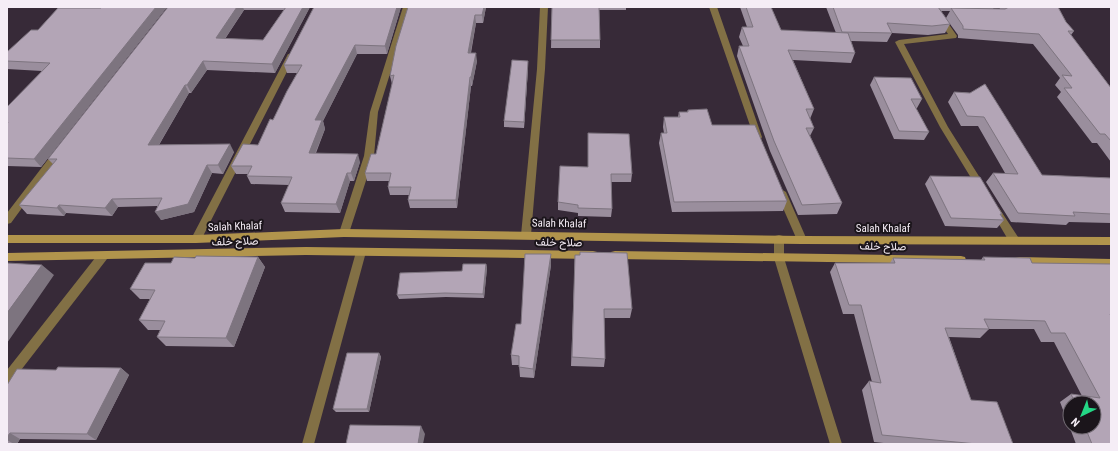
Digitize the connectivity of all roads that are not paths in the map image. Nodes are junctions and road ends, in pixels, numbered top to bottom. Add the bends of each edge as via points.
1 (407, 7) edge
2 (544, 7) edge
3 (712, 7) edge
4 (940, 12) edge
5 (295, 48) edge
6 (67, 142) edge
7 (761, 145) edge
8 (776, 182) edge
9 (7, 220) edge
10 (344, 233) junction
11 (526, 235) junction
12 (7, 239) edge
13 (196, 239) junction
14 (779, 239) junction
15 (802, 240) junction
16 (1014, 240) junction
17 (1111, 241) edge
18 (361, 252) junction
19 (103, 256) junction
20 (7, 257) edge
21 (780, 258) junction
22 (974, 260) edge
23 (1012, 261) edge
24 (1111, 263) edge
25 (7, 379) edge
26 (308, 444) edge
27 (836, 444) edge

1 - 10 street via 374,112 369,156
2 - 11 street
3 - 7 street
4 - 16 street via 953,36 899,42 944,128
5 - 13 street
6 - 9 street
8 - 15 street
10 - 11 main road, Salah Khalaf
10 - 13 main road, Salah Khalaf
11 - 14 main road, Salah Khalaf
12 - 13 main road, Salah Khalaf
14 - 15 main road, Salah Khalaf
14 - 21 street
15 - 16 main road, Salah Khalaf
16 - 17 main road, Salah Khalaf
18 - 19 main road, صلاح خلف
18 - 21 main road, صلاح خلف
18 - 26 street
19 - 20 main road, صلاح خلف
19 - 25 street
21 - 22 main road, صلاح خلف
21 - 27 street
23 - 24 main road

